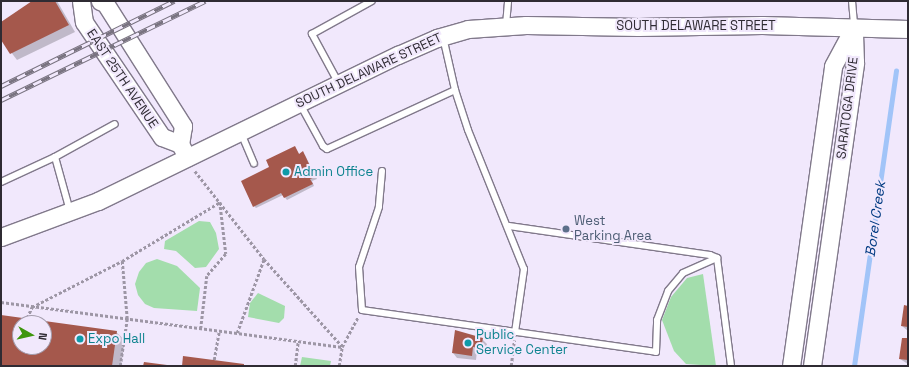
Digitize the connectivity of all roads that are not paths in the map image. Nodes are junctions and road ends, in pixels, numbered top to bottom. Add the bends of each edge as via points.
1 (80, 1) edge
2 (100, 1) edge
3 (372, 1) edge
4 (508, 1) edge
5 (852, 1) edge
6 (506, 25) junction
7 (854, 27) junction
8 (908, 29) edge
9 (443, 37) junction
10 (339, 83) junction
11 (455, 90) junction
12 (299, 103) junction
13 (115, 124) dead end
14 (240, 131) junction
15 (183, 151) junction
16 (55, 157) junction
17 (254, 164) dead end
18 (382, 171) dead end
19 (1, 182) edge
20 (70, 212) junction
21 (509, 226) junction
22 (1, 237) edge
23 (717, 258) junction
24 (514, 332) junction
25 (731, 366) edge
26 (791, 366) edge
27 (812, 366) edge

1 - 15 main road, EAST 25TH AVENUE via 84,22 162,137
2 - 15 main road, EAST 25TH AVENUE via 105,3 183,126
3 - 10 lane via 312,34
4 - 6 lane
5 - 7 lane
6 - 7 main road, SOUTH DELAWARE STREET
6 - 9 main road, SOUTH DELAWARE STREET via 468,29
7 - 8 main road, SOUTH DELAWARE STREET
7 - 26 main road, SARATOGA DRIVE via 833,66
7 - 27 main road, SARATOGA DRIVE via 855,62
9 - 10 main road, SOUTH DELAWARE STREET
9 - 11 lane
10 - 12 main road, SOUTH DELAWARE STREET
11 - 12 lane via 327,148 323,146
11 - 21 lane via 468,130
12 - 14 main road, SOUTH DELAWARE STREET
13 - 16 lane
14 - 15 main road, SOUTH DELAWARE STREET
14 - 17 lane
15 - 20 main road, SOUTH DELAWARE STREET
16 - 19 lane
16 - 20 lane
18 - 24 lane via 379,207 359,267 362,310
20 - 22 main road, SOUTH DELAWARE STREET
21 - 23 lane
21 - 24 lane via 524,269
23 - 24 lane via 683,273 668,291 657,320 656,352
23 - 25 lane

